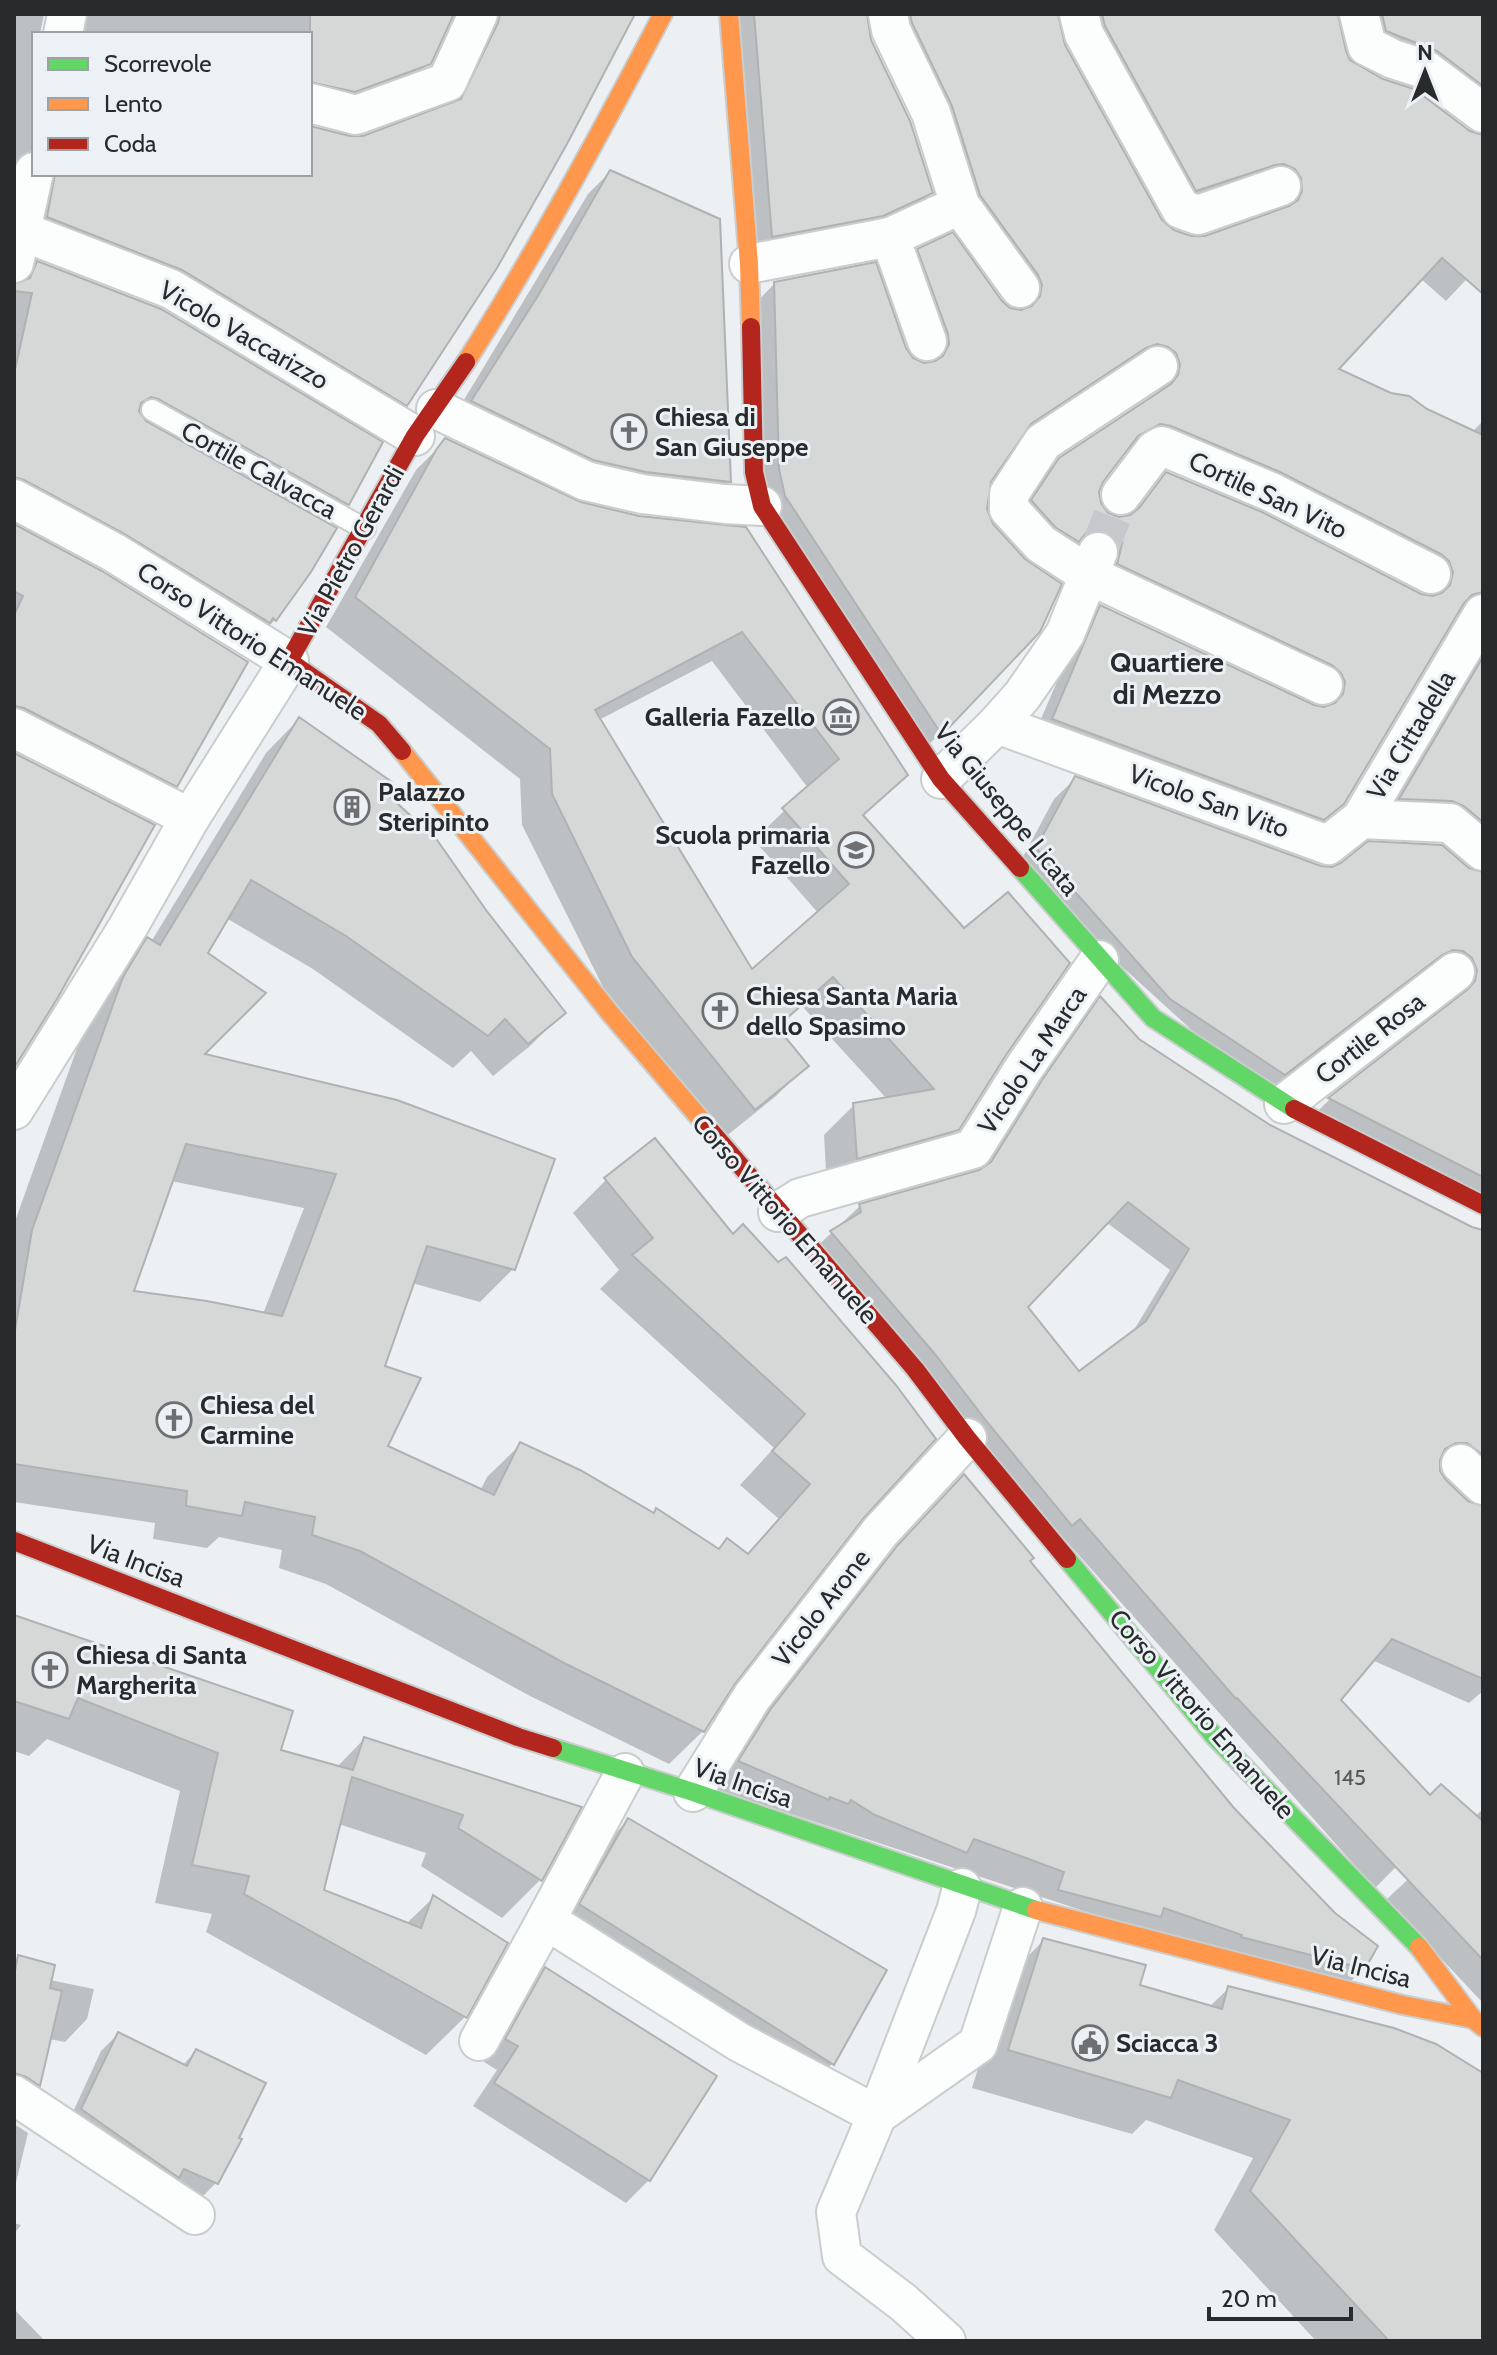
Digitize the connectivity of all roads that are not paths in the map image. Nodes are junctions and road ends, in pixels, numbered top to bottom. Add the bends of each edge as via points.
1 (478, 14) edge
2 (663, 14) edge
3 (729, 14) edge
4 (888, 14) edge
5 (1079, 14) edge
6 (1359, 14) edge
7 (312, 104) edge
8 (1483, 113) edge
9 (33, 176) edge
10 (1281, 186) dead end
11 (960, 205) junction
12 (890, 237) junction
13 (18, 247) edge
14 (749, 264) junction
15 (1020, 288) dead end
16 (927, 341) dead end
17 (1158, 366) dead end
18 (152, 410) dead end
19 (425, 423) junction
20 (1121, 495) tunnel mouth
21 (14, 499) edge
22 (762, 506) junction
23 (365, 529) junction
24 (1093, 564) junction
25 (1431, 574) dead end
26 (1483, 614) edge
27 (289, 661) junction
28 (1323, 685) dead end
29 (997, 724) junction
30 (14, 728) edge
31 (941, 779) junction
32 (190, 818) junction
33 (1361, 819) junction
34 (1328, 845) joint
35 (1483, 851) edge
36 (1099, 960) junction
37 (1455, 972) dead end
38 (1284, 1104) junction
39 (14, 1110) edge
40 (1483, 1205) edge
41 (778, 1212) junction
42 (967, 1438) junction
43 (14, 1541) edge
44 (625, 1773) junction
45 (693, 1792) junction
46 (962, 1888) junction
47 (1023, 1907) junction
48 (546, 1920) junction
49 (1478, 2023) edge
50 (479, 2041) dead end
51 (14, 2095) edge
52 (877, 2115) junction
53 (195, 2215) dead end
54 (946, 2341) edge

1 - 7 street via 447,82 356,115
2 - 19 street, Via Pietro Gerardi via 518,281
3 - 14 street, Via Giuseppe Licata
4 - 11 street via 931,113
5 - 10 street via 1084,34 1181,209 1198,215
6 - 8 street via 1367,46 1424,69
9 - 13 street
11 - 12 street
11 - 15 street
12 - 14 street
12 - 16 street
13 - 19 street, Vicolo Vaccarizzo via 171,289
14 - 22 street, Via Giuseppe Licata via 754,472
17 - 24 street via 1043,442 1009,494 1009,509 1041,544
18 - 23 lane, Cortile Calvacca
19 - 22 street, Vicolo Vaccarizzo via 586,481 642,494
19 - 23 street, Via Pietro Gerardi
20 - 25 street, Cortile San Vito via 1162,446 1271,492
21 - 27 street, Corso Vittorio Emanuele via 113,552
22 - 31 street, Via Giuseppe Licata
23 - 27 street, Via Pietro Gerardi
24 - 28 street
24 - 29 street via 1065,634
26 - 33 street, Via Cittadella
27 - 32 street, Via Pietro Gerardi
27 - 41 street, Corso Vittorio Emanuele via 379,724 610,1013
29 - 31 street
29 - 34 street, Vicolo San Vito
30 - 32 street
31 - 36 street, Via Giuseppe Licata
32 - 39 street, Via Pietro Gerardi
33 - 34 street, Via Cittadella
33 - 35 street via 1450,823
36 - 38 street, Via Giuseppe Licata via 1153,1018
36 - 41 street, Vicolo La Marca via 973,1149 800,1198
37 - 38 street, Cortile Rosa
38 - 40 street, Via Giuseppe Licata
41 - 42 street, Corso Vittorio Emanuele via 915,1369
42 - 45 street, Vicolo Arone via 880,1532 752,1697
42 - 49 street, Corso Vittorio Emanuele via 1214,1736 1429,1958
43 - 44 street, Via Incisa via 518,1737
44 - 45 street, Via Incisa
44 - 48 street
45 - 46 street, Via Incisa
46 - 47 street, Via Incisa
46 - 52 street
47 - 49 street, Via Incisa
47 - 52 street via 978,2044
48 - 50 street
48 - 52 street via 739,2042
51 - 53 street
52 - 54 street via 836,2212 842,2256

